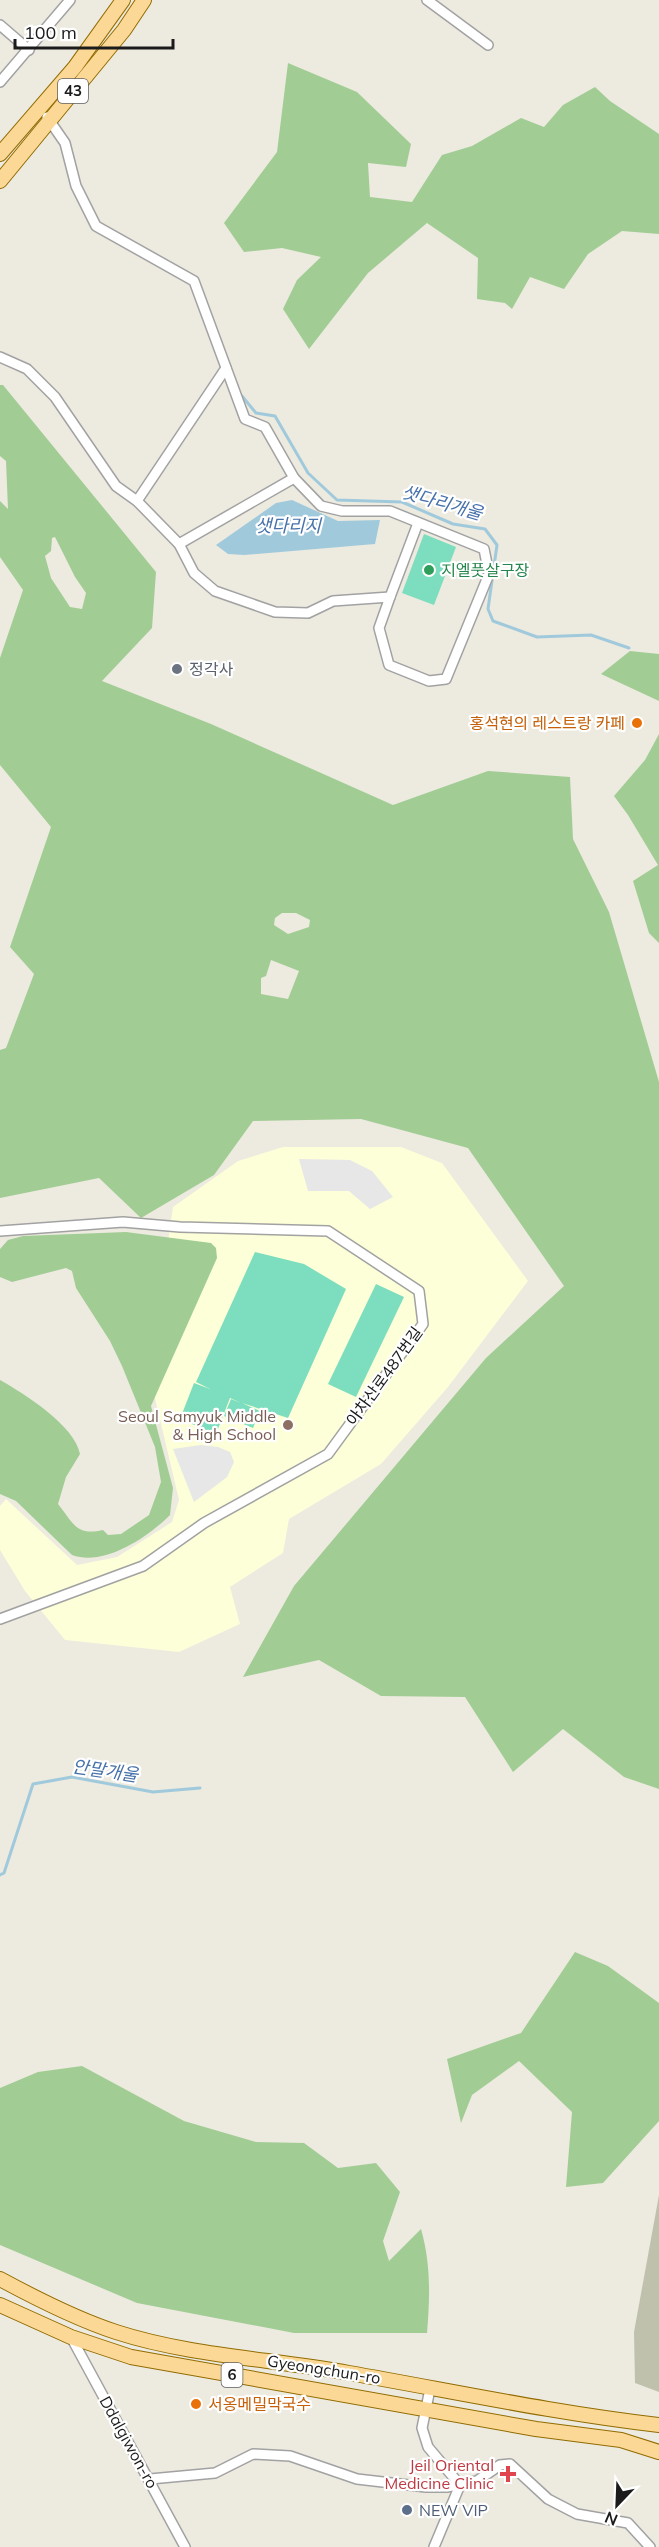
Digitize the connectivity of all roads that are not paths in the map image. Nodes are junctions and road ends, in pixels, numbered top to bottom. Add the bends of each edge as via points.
1 (70, 0) edge
2 (123, 0) edge
3 (144, 0) edge
4 (427, 0) edge
5 (0, 25) edge
6 (489, 45) dead end
7 (29, 50) junction
8 (0, 82) edge
9 (38, 110) junction
10 (50, 120) junction
11 (0, 154) edge
12 (0, 181) edge
13 (0, 357) edge
14 (226, 368) junction
15 (294, 478) junction
16 (137, 501) junction
17 (418, 523) junction
18 (179, 544) junction
19 (390, 597) junction
20 (0, 1231) edge
21 (0, 1619) edge
22 (0, 2279) edge
23 (0, 2305) edge
24 (71, 2337) junction
25 (430, 2389) junction
26 (426, 2409) junction
27 (659, 2425) edge
28 (659, 2452) edge
29 (150, 2479) junction
30 (460, 2485) junction
31 (185, 2547) edge
32 (434, 2547) edge
33 (650, 2547) edge

1 - 7 street
2 - 9 main road, 43
3 - 10 main road, 43
4 - 6 street
5 - 7 street
7 - 8 street
9 - 10 street
9 - 11 main road, 43
10 - 12 main road, 43
10 - 14 street via 65,143 76,186 96,226 194,281
13 - 16 street via 27,369 55,397 116,486
14 - 15 street via 245,419 265,427
14 - 16 street
15 - 17 street via 321,506 342,511 390,511
15 - 18 street
16 - 18 street
17 - 19 street
17 - 19 street via 484,549 489,574 446,679 429,681 389,665 379,628
18 - 19 street via 194,573 215,591 275,612 308,613 333,602
20 - 21 street, 아차산로487번길 via 123,1222 214,1229 328,1231 420,1291 423,1324 328,1454 204,1523 143,1566
22 - 25 main road, Gyeongchun-ro via 116,2332
23 - 24 main road, Gyeongchun-ro / 6
24 - 26 main road, Gyeongchun-ro / 6 via 131,2357
24 - 29 street, Ddalgiwon-ro
25 - 26 street
25 - 27 main road, Gyeongchun-ro
26 - 28 main road, Gyeongchun-ro / 6 via 621,2440
26 - 30 street via 422,2428 428,2447
29 - 30 street via 215,2473 253,2454 290,2456 357,2479 426,2487
29 - 31 street, Ddalgiwon-ro
30 - 32 street
30 - 33 street via 510,2464 548,2499 578,2514 628,2523

